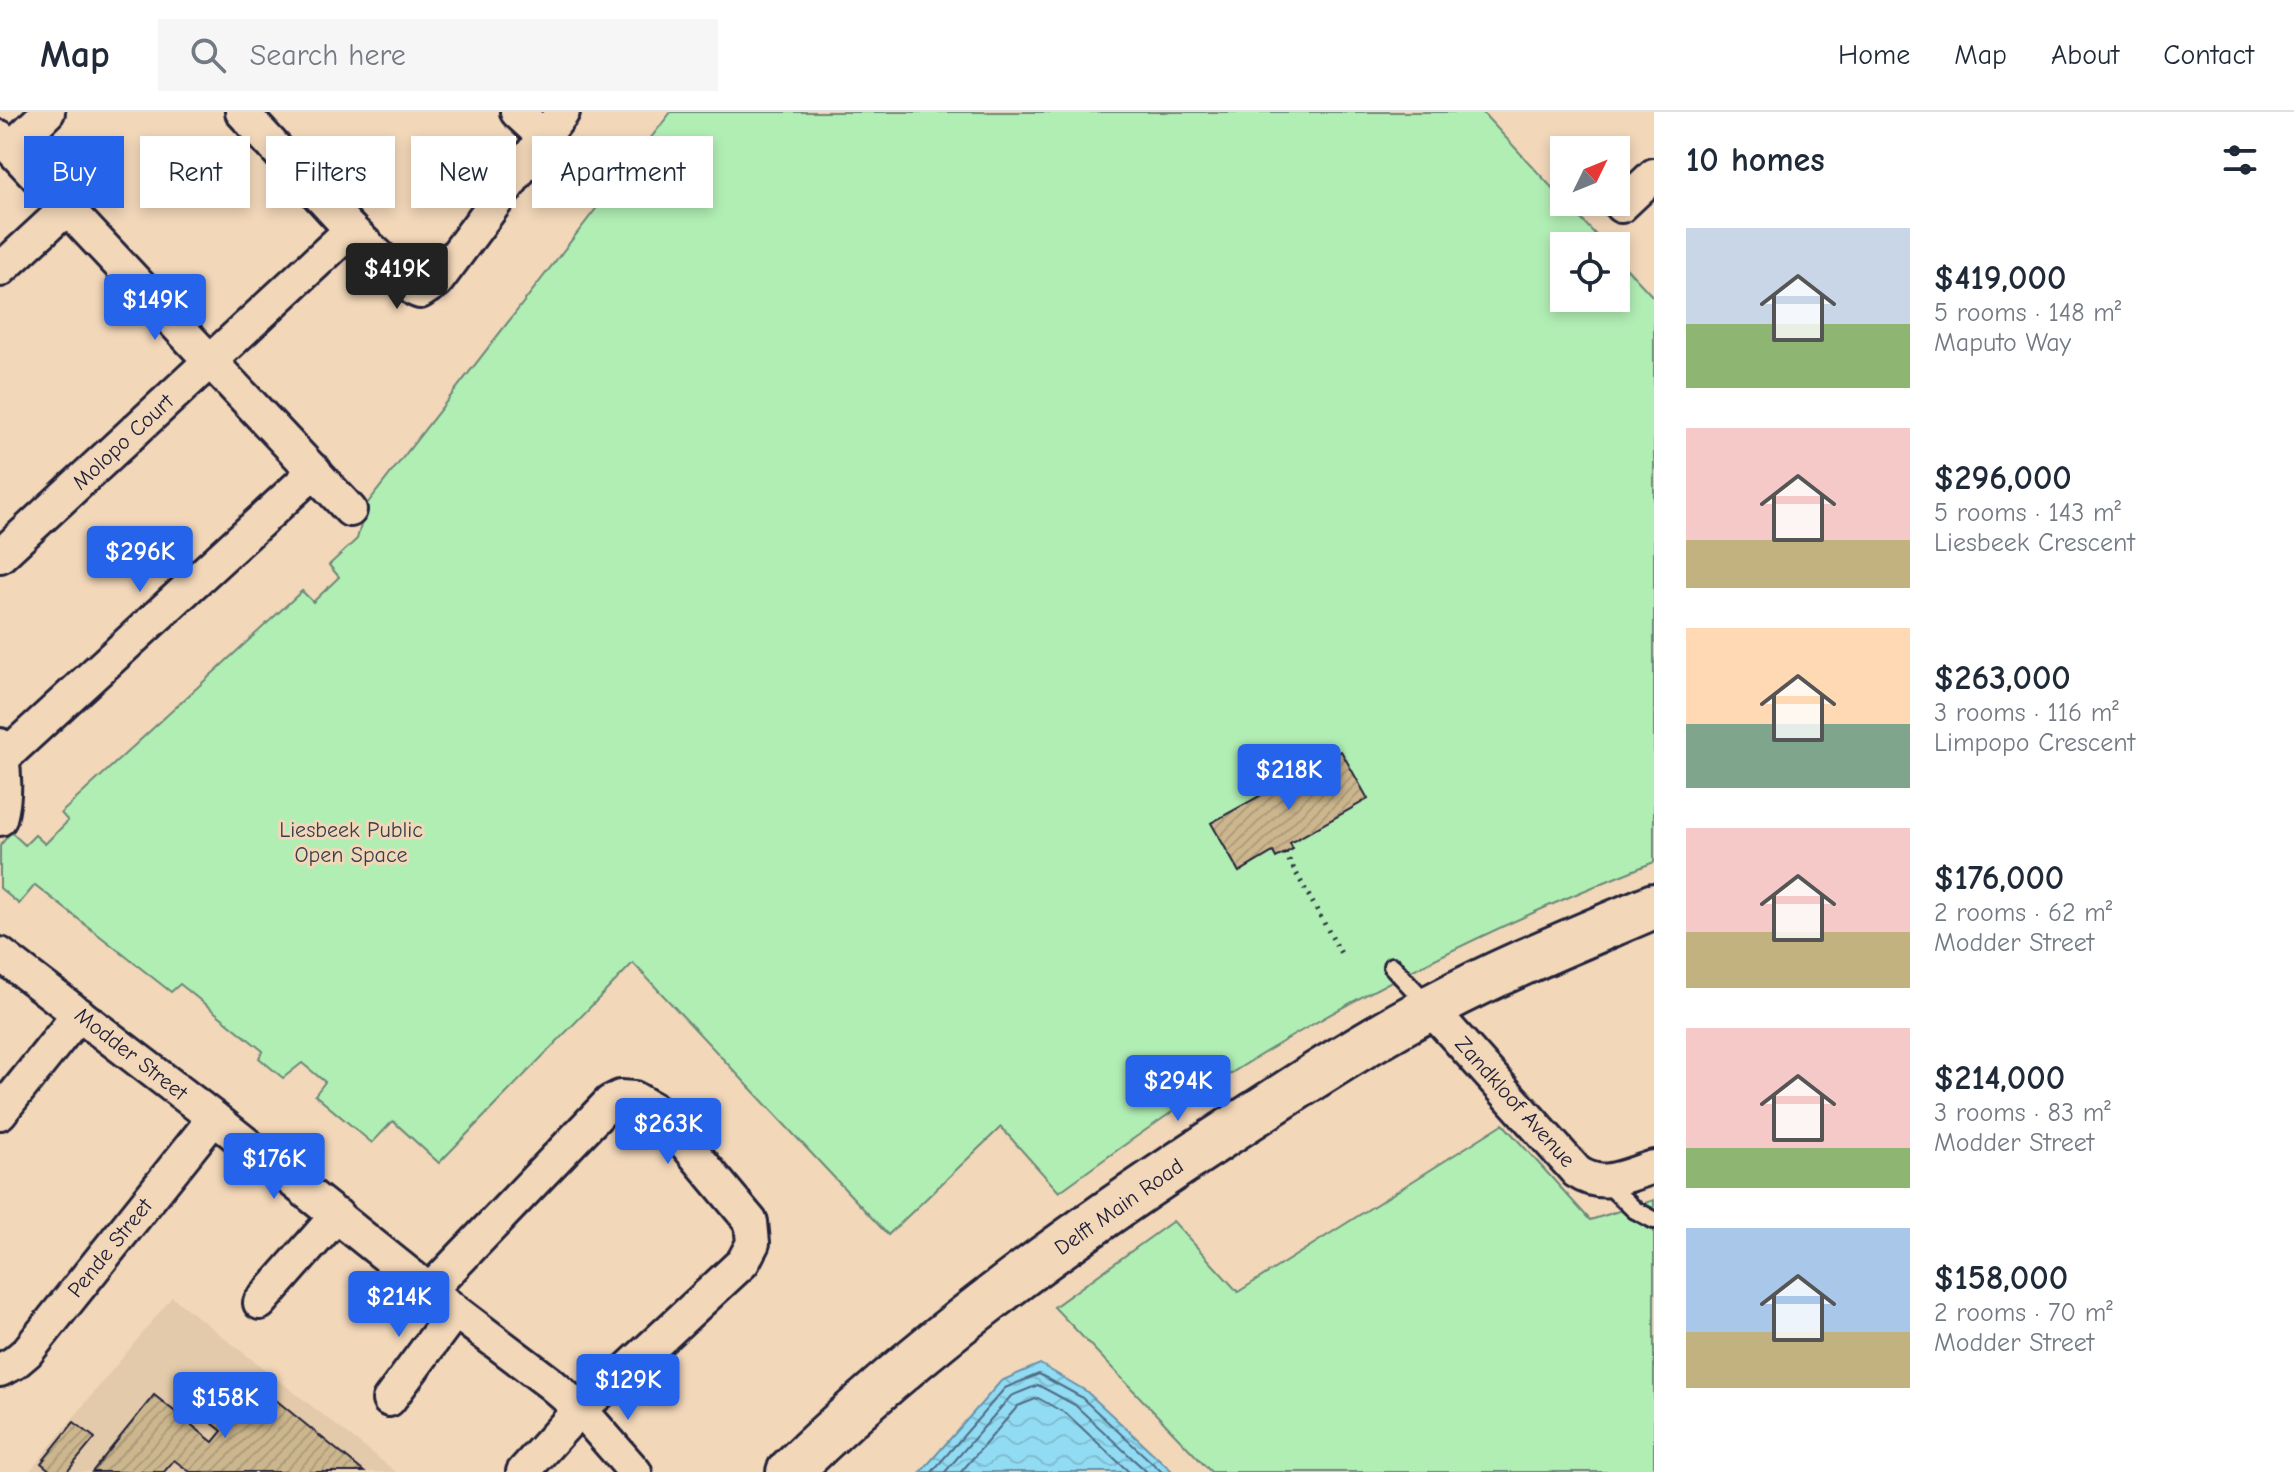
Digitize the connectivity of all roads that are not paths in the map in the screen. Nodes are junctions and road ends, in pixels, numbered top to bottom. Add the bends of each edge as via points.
1 (48, 112) edge
2 (242, 112) edge
3 (517, 112) edge
4 (554, 125) edge
5 (5, 142) edge
6 (24, 162) edge
7 (1654, 175) edge
8 (1630, 198) edge
9 (67, 208) joint
10 (351, 230) junction
11 (0, 270) edge
12 (211, 360) junction
13 (315, 471) junction
14 (350, 510) dead end
15 (0, 556) edge
16 (1, 752) edge
17 (0, 819) edge
18 (1654, 906) edge
19 (0, 954) edge
20 (1392, 966) dead end
21 (1430, 1008) junction
22 (79, 1014) junction
23 (0, 1113) edge
24 (214, 1118) junction
25 (1654, 1167) edge
26 (1605, 1182) junction
27 (337, 1215) junction
28 (1654, 1220) edge
29 (430, 1290) junction
30 (260, 1303) dead end
31 (455, 1311) junction
32 (0, 1370) edge
33 (389, 1400) dead end
34 (580, 1409) junction
35 (523, 1472) edge
36 (635, 1472) edge
37 (789, 1472) edge

1 - 5 street
2 - 10 street
3 - 4 street
4 - 10 street via 425,290 415,290
5 - 6 street
7 - 8 street
9 - 11 street
9 - 12 street
10 - 12 street, Molopo Court
12 - 13 street
12 - 15 street, Molopo Court
13 - 14 street
13 - 16 street
16 - 17 street via 5,802
18 - 21 street, Delft Main Road
19 - 22 street, Modder Street
20 - 21 lane
21 - 26 street, Zandkloof Avenue via 1577,1172
21 - 37 street, Delft Main Road via 1131,1195 952,1327 848,1414
22 - 23 street
22 - 24 street, Modder Street
24 - 27 street, Modder Street
24 - 32 street, Pende Street via 27,1352
25 - 26 street
26 - 28 lane
27 - 29 street, Modder Street
27 - 30 street
29 - 31 street, Modder Street
29 - 34 street via 610,1102 634,1098 660,1113 751,1222 753,1243 743,1262
31 - 33 street
31 - 34 street, Modder Street
34 - 35 street
34 - 36 street, Modder Street

